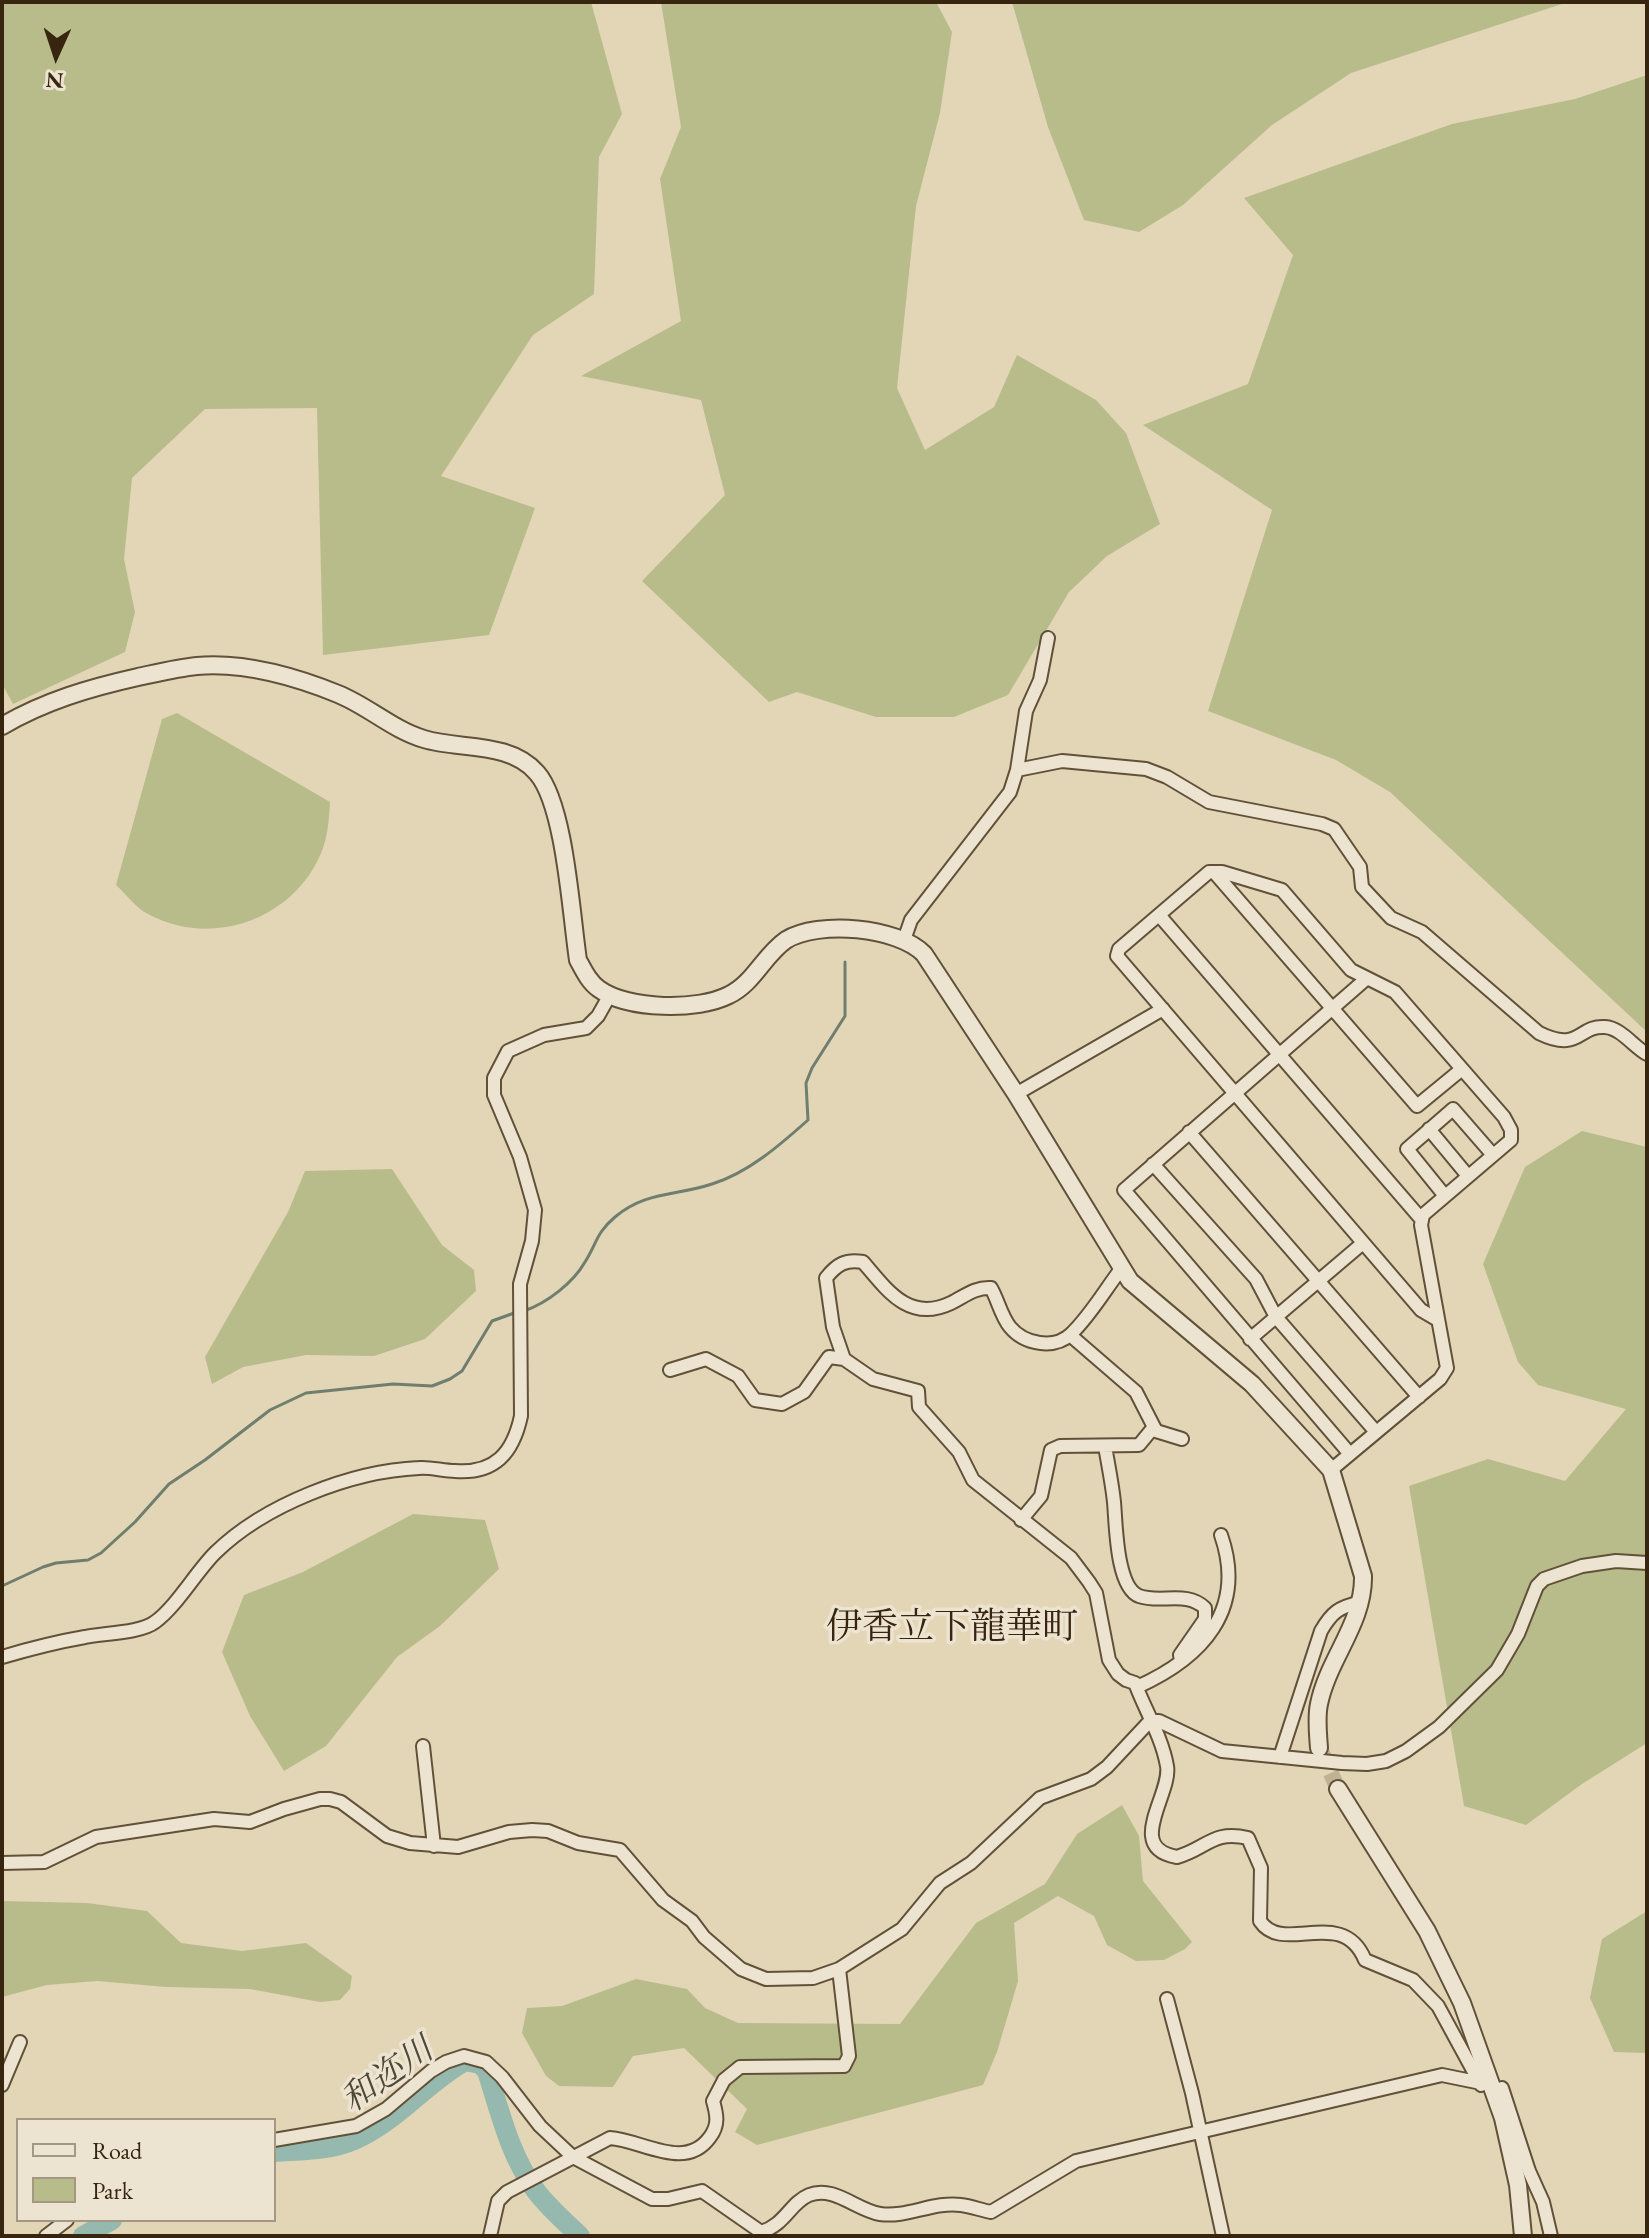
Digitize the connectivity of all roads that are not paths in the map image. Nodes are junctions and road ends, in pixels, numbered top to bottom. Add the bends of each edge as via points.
1 (1048, 638) dead end
2 (2, 726) edge
3 (1017, 770) junction
4 (1214, 872) junction
5 (1159, 915) junction
6 (904, 940) junction
7 (1366, 979) junction
8 (607, 1000) dead end
9 (1332, 1008) junction
10 (1163, 1009) junction
11 (1279, 1054) junction
12 (1647, 1054) edge
13 (1462, 1069) junction
14 (1235, 1093) junction
15 (1016, 1094) junction
16 (1429, 1129) junction
17 (1189, 1132) junction
18 (1493, 1155) junction
19 (1153, 1164) junction
20 (1468, 1176) junction
21 (1445, 1196) junction
22 (1422, 1220) junction
23 (1363, 1243) junction
24 (1121, 1269) junction
25 (1318, 1281) junction
26 (1276, 1317) junction
27 (1438, 1320) junction
28 (1070, 1335) junction
29 (1250, 1339) junction
30 (844, 1359) junction
31 (670, 1370) dead end
32 (1419, 1397) junction
33 (1153, 1428) junction
34 (1376, 1432) junction
35 (1182, 1439) dead end
36 (1105, 1446) junction
37 (1350, 1454) junction
38 (1331, 1470) junction
39 (1021, 1520) junction
40 (1221, 1535) dead end
41 (1647, 1563) edge
42 (1361, 1602) junction
43 (2, 1657) edge
44 (1181, 1660) junction
45 (1137, 1687) junction
46 (1150, 1721) junction
47 (423, 1746) dead end
48 (1319, 1748) tunnel mouth
49 (1280, 1757) junction
50 (1338, 1789) tunnel mouth
51 (434, 1846) junction
52 (2, 1863) edge
53 (839, 1969) junction
54 (1167, 1999) dead end
55 (20, 2042) dead end
56 (2, 2085) edge
57 (1491, 2086) junction
58 (1200, 2130) junction
59 (276, 2140) edge
60 (573, 2157) junction
61 (64, 2222) edge
62 (46, 2236) edge
63 (490, 2236) edge
64 (1223, 2236) edge
65 (1523, 2236) edge
66 (1551, 2236) edge

1 - 3 street via 1040,680 1026,711
2 - 6 street via 30,709 111,681 199,666 231,667 339,694 425,740 521,760 536,771 554,800 578,960 598,989 629,1003 692,1005 730,995 784,941 801,932 844,929
3 - 6 street via 1010,792 911,920
3 - 12 street via 1062,761 1146,769 1209,802 1334,829 1360,867 1362,887 1391,918 1422,932 1539,1033 1571,1041 1607,1027
4 - 5 street
4 - 7 street via 1282,890 1351,970
4 - 9 street
5 - 10 street via 1117,956
5 - 11 street
6 - 15 street via 924,954
7 - 9 street
7 - 13 street via 1395,992
8 - 43 street via 586,1028 544,1035 508,1051 494,1078 494,1095 535,1210 520,1284 521,1416 507,1452 477,1471 394,1469 315,1491 216,1552 154,1624
9 - 11 street
9 - 13 street via 1417,1106
10 - 14 street
10 - 15 street
11 - 14 street
11 - 22 street
13 - 18 street via 1511,1130 1511,1140
14 - 17 street
14 - 23 street
15 - 24 street
16 - 18 street via 1453,1109
16 - 20 street
16 - 21 street via 1407,1149
17 - 19 street
17 - 25 street
18 - 20 street
19 - 26 street via 1256,1279
19 - 29 street via 1124,1190
20 - 21 street
21 - 22 street
22 - 27 street
23 - 25 street
23 - 27 street via 1421,1310
24 - 28 street
24 - 38 street via 1252,1384
25 - 26 street
25 - 32 street
26 - 29 street
26 - 34 street
27 - 32 street via 1447,1368
28 - 30 street via 1056,1342 1024,1338 1010,1327 991,1288 980,1287 947,1305 905,1305 863,1262 852,1260 836,1265 826,1278
28 - 33 street via 1136,1392
29 - 37 street
30 - 31 street via 829,1357 804,1392 782,1404 755,1400 738,1376 706,1359
30 - 39 street via 873,1379 918,1391 919,1407 959,1452 973,1480
32 - 34 street
33 - 35 street
33 - 36 street via 1139,1445
34 - 37 street
36 - 39 street via 1051,1450 1041,1496
36 - 44 street via 1129,1589 1139,1596 1188,1598 1205,1608 1205,1619
37 - 38 street
38 - 42 street via 1363,1576
39 - 45 street via 1071,1558 1089,1582 1096,1593 1109,1660
40 - 44 street via 1228,1557 1221,1619
41 - 49 street via 1582,1566 1544,1579 1497,1670 1439,1727 1406,1751 1367,1764
42 - 48 street via 1319,1704
42 - 49 street via 1330,1614 1321,1631
44 - 45 street via 1160,1678
45 - 46 street
46 - 49 street via 1222,1751
46 - 53 street via 1107,1767 1091,1779 1040,1798 971,1863 940,1883 902,1929
46 - 57 street via 1168,1770 1152,1830 1162,1853 1177,1857 1221,1835 1248,1838 1261,1868 1260,1921 1265,1928 1277,1934 1350,1937 1365,1960 1413,1980 1438,2006
47 - 51 street
50 - 57 street via 1427,1931 1462,2003
51 - 52 street via 387,1836 341,1802 320,1799 250,1822 214,1819 125,1831 96,1837 44,1862
51 - 53 street via 458,1847 532,1830 620,1850 663,1900 741,1969 766,1979 813,1978
53 - 60 street via 849,2044 844,2066 740,2067 724,2080 713,2101 716,2129 690,2152 660,2152 610,2138
54 - 58 street
55 - 56 street
57 - 58 street via 1442,2075
57 - 65 street via 1518,2185
57 - 66 street via 1543,2202
58 - 60 street via 1076,2161 991,2212 959,2204 876,2214 820,2192 806,2196 775,2228 761,2232 702,2191 652,2199
58 - 64 street
59 - 60 street via 356,2126 386,2109 431,2071 464,2056 486,2062
60 - 63 street via 507,2192 498,2201
61 - 62 street

